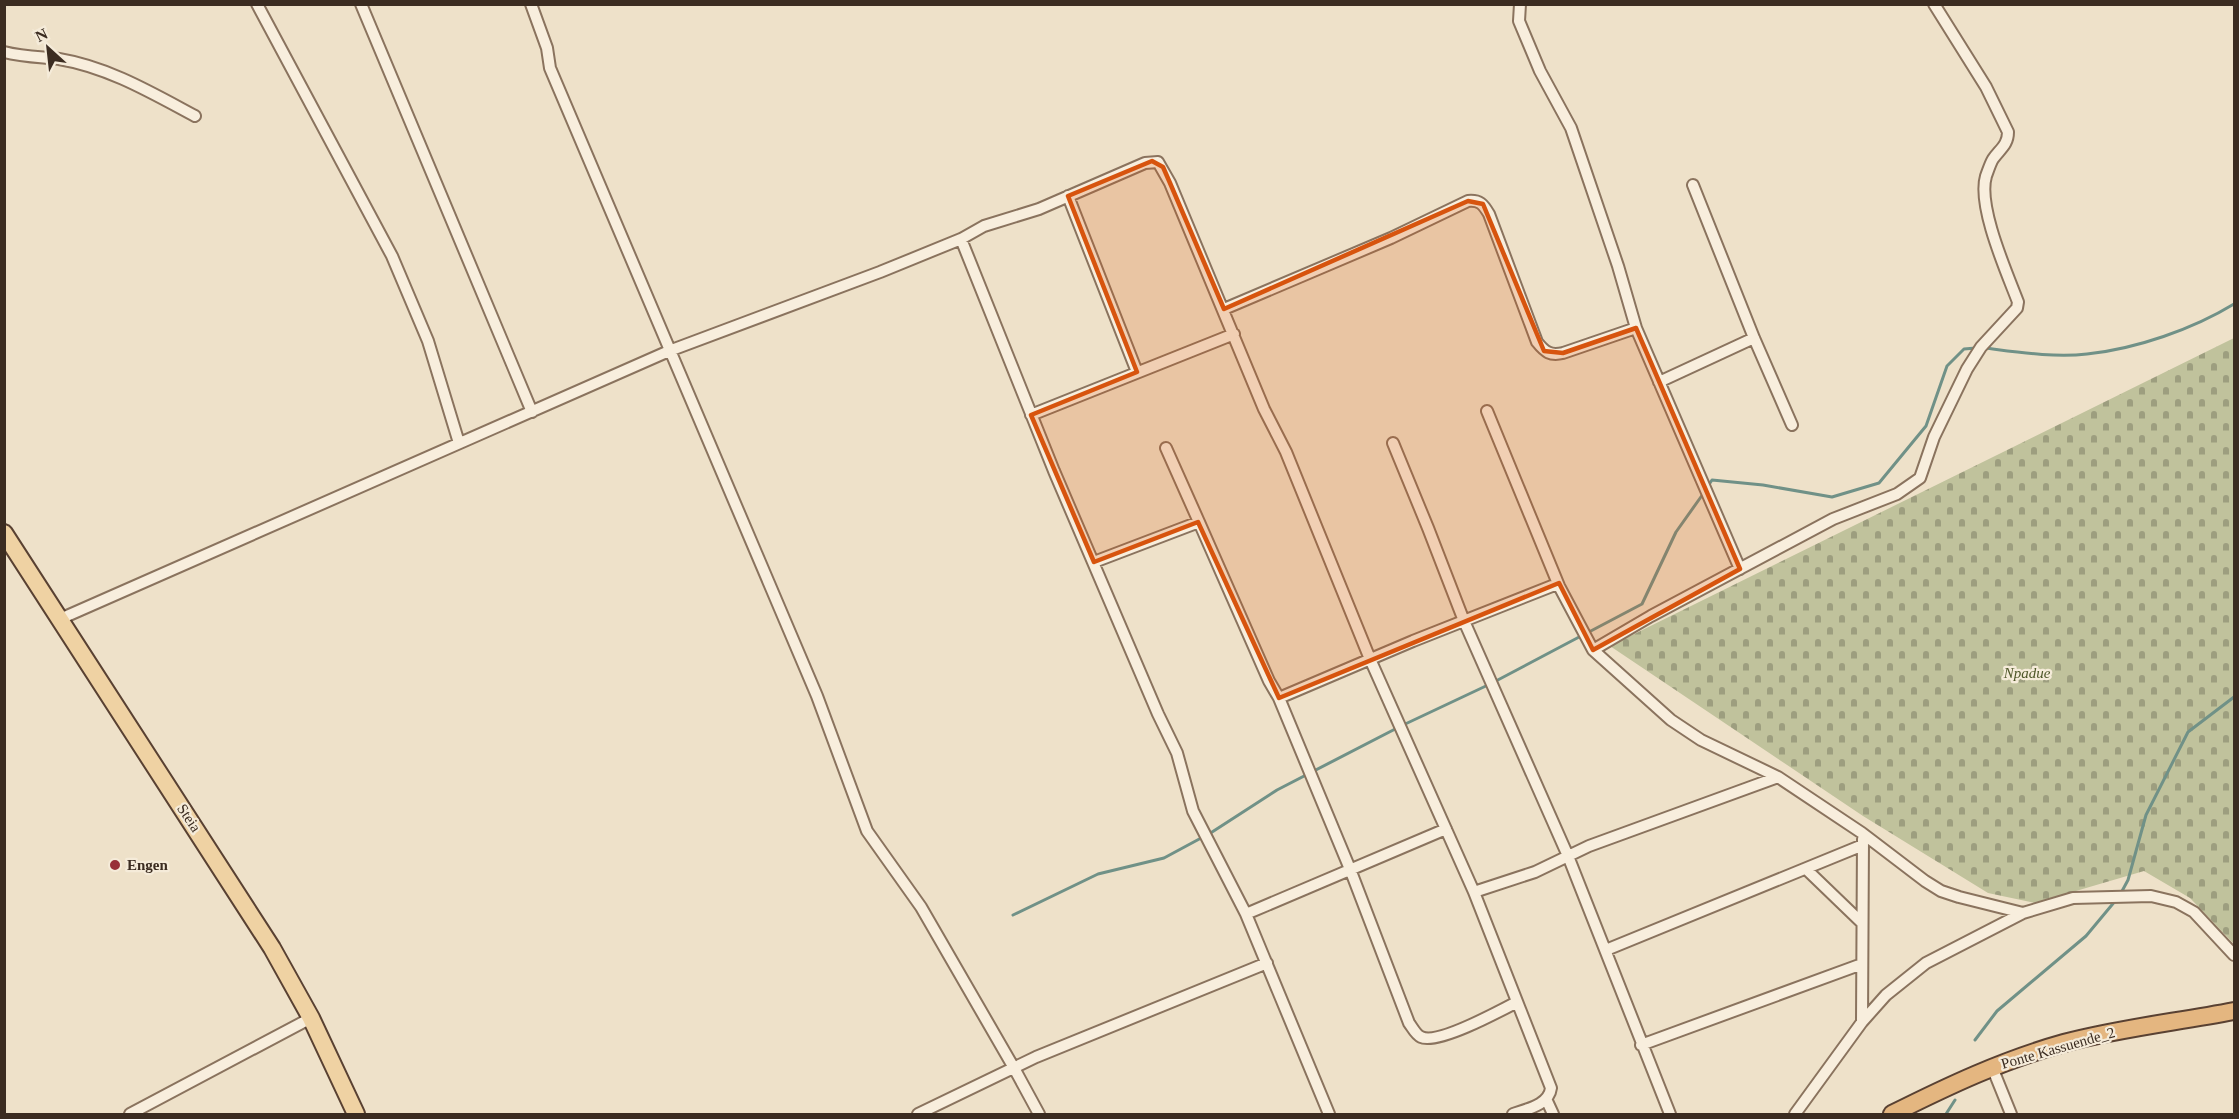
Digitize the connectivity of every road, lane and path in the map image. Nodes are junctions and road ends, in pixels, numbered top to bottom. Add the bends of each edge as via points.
1 (257, 4) edge
2 (362, 4) edge
3 (531, 4) edge
4 (1520, 4) edge
5 (1934, 4) edge
6 (4, 52) edge
7 (195, 117) dead end
8 (1694, 185) dead end
9 (1068, 196) junction
10 (961, 239) junction
11 (1224, 309) junction
12 (1636, 328) junction
13 (1234, 334) junction
14 (1754, 338) junction
15 (669, 351) junction
16 (1137, 372) junction
17 (1659, 382) junction
18 (1487, 411) dead end
19 (532, 412) junction
20 (1031, 415) junction
21 (1792, 425) dead end
22 (459, 443) junction
23 (1393, 443) dead end
24 (1166, 448) dead end
25 (1198, 522) junction
26 (4, 533) edge
27 (1094, 562) junction
28 (1740, 569) junction
29 (1559, 586) junction
30 (60, 619) junction
31 (1464, 621) junction
32 (1593, 651) junction
33 (1370, 659) junction
34 (1279, 698) junction
35 (1778, 777) junction
36 (1446, 829) junction
37 (1862, 833) junction
38 (1863, 845) junction
39 (1568, 856) junction
40 (1350, 869) junction
41 (1806, 869) junction
42 (1474, 892) junction
43 (2023, 913) junction
44 (1246, 914) junction
45 (1861, 922) junction
46 (1606, 950) junction
47 (2235, 955) edge
48 (1267, 963) junction
49 (1862, 964) junction
50 (1517, 1002) junction
51 (2235, 1011) edge
52 (311, 1018) junction
53 (1862, 1022) junction
54 (1641, 1045) junction
55 (1992, 1067) junction
56 (1014, 1068) junction
57 (1547, 1101) junction
58 (130, 1114) edge
59 (356, 1114) edge
60 (918, 1114) edge
61 (1039, 1114) edge
62 (1329, 1114) edge
63 (1513, 1114) edge
64 (1553, 1114) edge
65 (1670, 1114) edge
66 (1795, 1114) edge
67 (1892, 1114) edge
68 (2011, 1114) edge

1 - 22 street via 392,256 428,341
2 - 19 street
3 - 15 street via 550,68
4 - 12 street via 1520,21 1540,71 1571,128
5 - 28 street via 1986,87 2008,132 2008,140 1993,159 1985,179 1985,199 2017,308 1981,347 1967,369 1920,478 1897,494 1833,519
6 - 7 street via 60,60 130,81
8 - 14 street
9 - 10 street via 994,222
9 - 11 street via 1145,163 1158,162
9 - 16 street
10 - 15 street
10 - 20 street
11 - 12 street via 1476,200 1490,214 1537,342 1544,351 1553,355 1563,353
11 - 13 street
12 - 17 street
13 - 16 street
13 - 33 street
14 - 17 street
14 - 21 street
15 - 19 street
15 - 56 street via 809,677 867,831 921,908
16 - 20 street
17 - 28 street
18 - 29 street
19 - 22 street
20 - 27 street
22 - 30 street
23 - 31 street
24 - 25 street
25 - 27 street
25 - 34 street
26 - 30 main road, Steia
27 - 44 street via 1171,737 1193,811
28 - 32 street
29 - 31 street
29 - 32 street
30 - 52 main road, Steia via 272,948
31 - 33 street
31 - 39 street
32 - 35 street via 1671,720
33 - 34 street
33 - 36 street
34 - 40 street
35 - 37 street
35 - 39 street
36 - 40 street
36 - 42 street
37 - 38 street
37 - 43 street via 1941,891
38 - 41 street
38 - 45 street
39 - 42 street via 1535,872
39 - 46 street
40 - 44 street
40 - 50 street via 1409,1023 1421,1037 1446,1035
41 - 45 street
41 - 46 street
42 - 50 street
43 - 47 street via 2073,898 2151,896 2176,902 2194,912
43 - 53 street via 1926,963 1886,994
44 - 48 street
45 - 49 street
46 - 54 street
48 - 56 street
48 - 62 street
49 - 53 street
49 - 54 street
50 - 57 street via 1551,1088
51 - 55 highway, Ponte Kassuende_2 via 2077,1040
52 - 58 street
52 - 59 main road, Steia
53 - 66 street
54 - 65 street
55 - 67 highway, Ponte Kassuende_2
55 - 68 street
56 - 60 street
56 - 61 street
57 - 63 street
57 - 64 street

